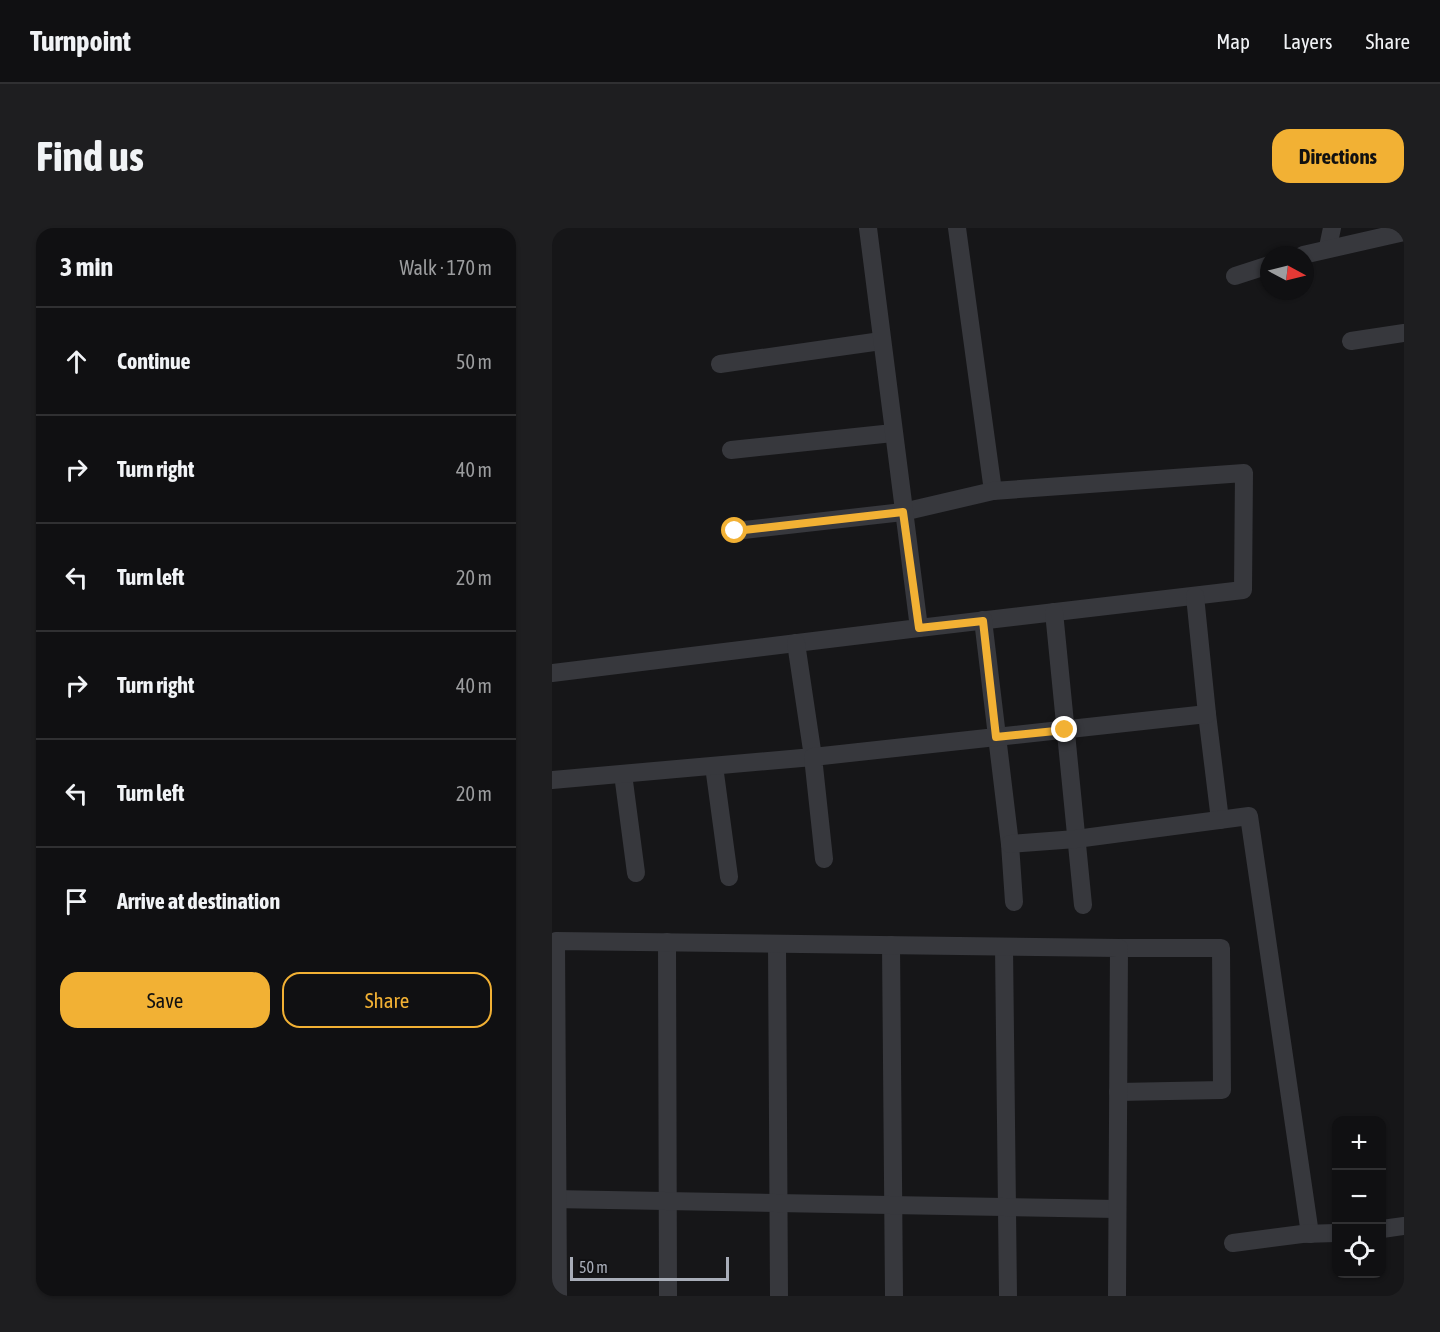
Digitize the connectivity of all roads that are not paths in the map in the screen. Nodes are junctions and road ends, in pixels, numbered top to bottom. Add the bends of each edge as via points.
1 (868, 228) edge
2 (957, 228) edge
3 (1332, 228) edge
4 (1395, 232) edge
5 (1328, 247) junction
6 (1314, 251) edge
7 (1260, 269) edge
8 (1235, 276) dead end
9 (1404, 333) edge
10 (881, 341) junction
11 (1351, 341) dead end
12 (720, 364) dead end
13 (893, 433) junction
14 (731, 450) dead end
15 (993, 491) junction
16 (903, 512) junction
17 (735, 531) dead end
18 (1195, 596) junction
19 (1054, 612) junction
20 (983, 621) junction
21 (919, 628) junction
22 (796, 643) junction
23 (552, 673) edge
24 (1207, 714) junction
25 (1065, 730) junction
26 (996, 737) junction
27 (813, 757) junction
28 (714, 766) junction
29 (623, 774) junction
30 (552, 780) edge
31 (1220, 820) junction
32 (1076, 839) junction
33 (1010, 844) junction
34 (824, 859) dead end
35 (636, 873) dead end
36 (729, 877) dead end
37 (1014, 902) dead end
38 (1083, 905) dead end
39 (667, 942) junction
40 (777, 944) junction
41 (891, 945) junction
42 (1005, 947) junction
43 (1119, 948) junction
44 (1118, 1092) junction
45 (555, 1199) edge
46 (666, 1201) junction
47 (778, 1203) junction
48 (894, 1205) junction
49 (1009, 1208) junction
50 (1117, 1209) junction
51 (1404, 1226) edge
52 (1386, 1228) edge
53 (1332, 1233) edge
54 (1310, 1234) junction
55 (1233, 1243) dead end
56 (558, 1296) edge
57 (668, 1296) edge
58 (779, 1296) edge
59 (894, 1296) edge
60 (1008, 1296) edge
61 (1117, 1296) edge

1 - 10 street
2 - 15 street
3 - 5 street
4 - 5 street
5 - 6 street
7 - 8 street
9 - 11 street
10 - 12 street
10 - 13 street
13 - 14 street
13 - 16 street
15 - 16 street
15 - 18 street via 1244,473 1243,590
16 - 17 street
16 - 21 street
18 - 19 street
18 - 24 street
19 - 20 street
19 - 25 street
20 - 21 street
20 - 26 street
21 - 22 street
22 - 23 street
22 - 27 street
24 - 25 street
24 - 31 street
25 - 26 street
25 - 32 street
26 - 27 street
26 - 33 street
27 - 28 street
27 - 34 street
28 - 29 street
28 - 36 street
29 - 30 street
29 - 35 street
31 - 32 street
31 - 54 street via 1249,816
32 - 33 street
32 - 38 street
33 - 37 street
39 - 40 street
39 - 45 street via 556,941
39 - 46 street
40 - 41 street
40 - 47 street
41 - 42 street
41 - 48 street
42 - 43 street
42 - 49 street
43 - 44 street
43 - 44 street via 1221,948 1222,1090
44 - 50 street
45 - 46 street
45 - 56 street
46 - 47 street
46 - 57 street
47 - 48 street
47 - 58 street
48 - 49 street
48 - 59 street
49 - 50 street
49 - 60 street
50 - 61 street
51 - 52 street
53 - 54 street
54 - 55 street

